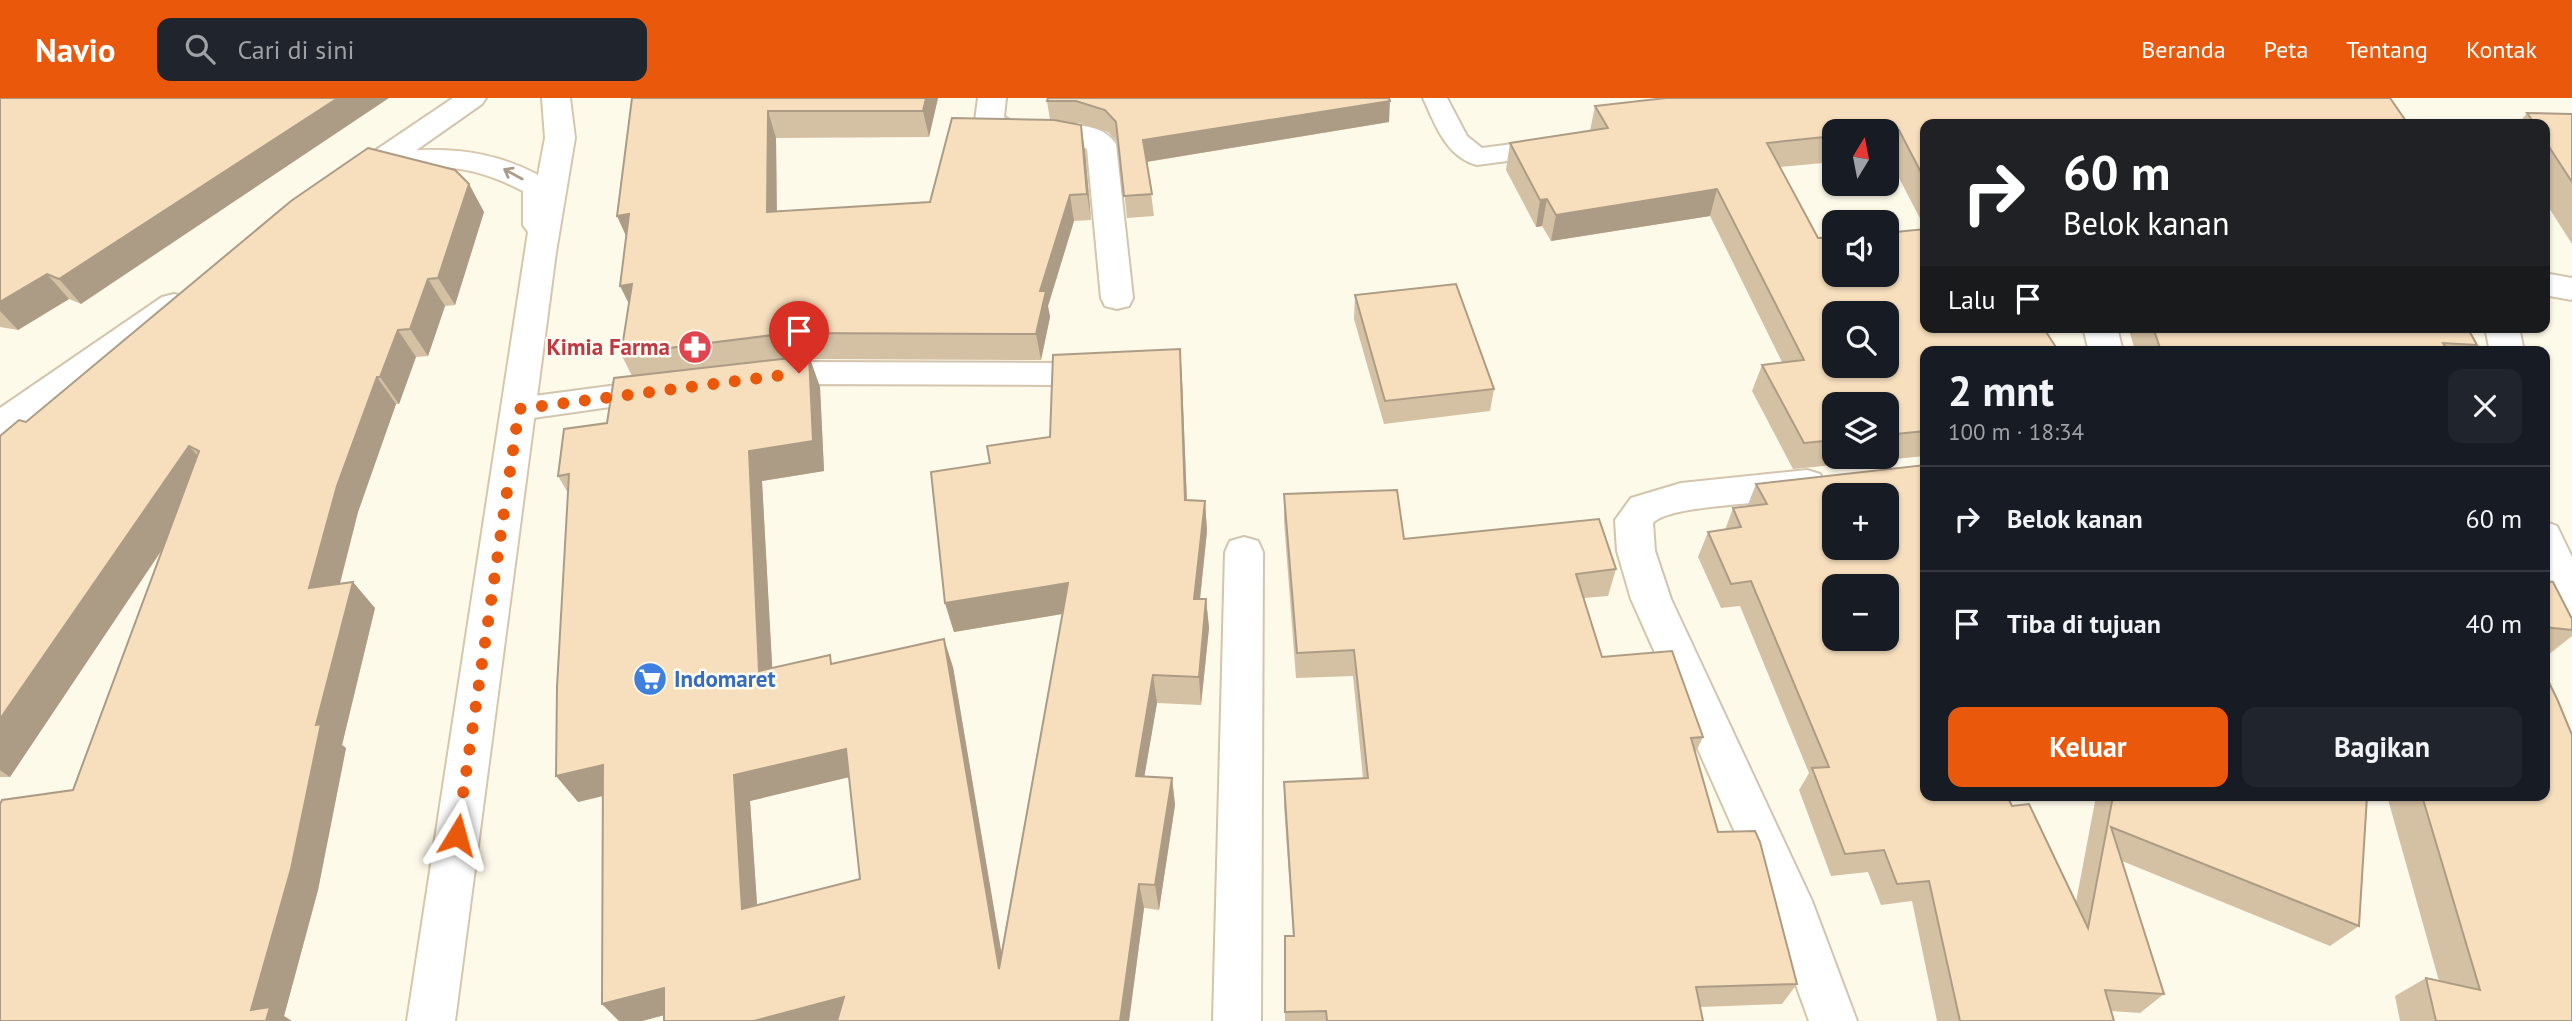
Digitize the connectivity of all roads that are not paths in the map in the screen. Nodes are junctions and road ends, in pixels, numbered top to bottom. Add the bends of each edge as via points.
1 (472, 98) edge
2 (556, 98) edge
3 (992, 98) edge
4 (1434, 98) edge
5 (1552, 148) edge
6 (378, 162) junction
7 (322, 202) edge
8 (540, 252) junction
9 (2550, 285) edge
10 (197, 289) edge
11 (2572, 289) edge
12 (1117, 298) dead end
13 (1053, 374) edge
14 (744, 379) edge
15 (678, 388) edge
16 (519, 409) junction
17 (0, 426) edge
18 (1844, 481) edge
19 (2550, 551) edge
20 (1244, 552) dead end
21 (2572, 604) edge
22 (430, 1021) edge
23 (1237, 1021) edge
24 (1833, 1021) edge

1 - 6 street
2 - 8 street via 560,138
3 - 12 street via 990,121 1009,133 1079,135 1101,144
4 - 5 lane via 1456,139 1477,157
6 - 7 street
8 -> 6 street via 538,187 504,168 443,155
8 - 16 street
9 - 11 street
10 - 17 street
13 - 14 lane via 799,373
15 - 16 lane
16 - 22 street
18 - 24 street via 1681,497 1644,508 1634,520 1636,551 1651,599 1789,901
19 - 21 street
20 - 23 street

